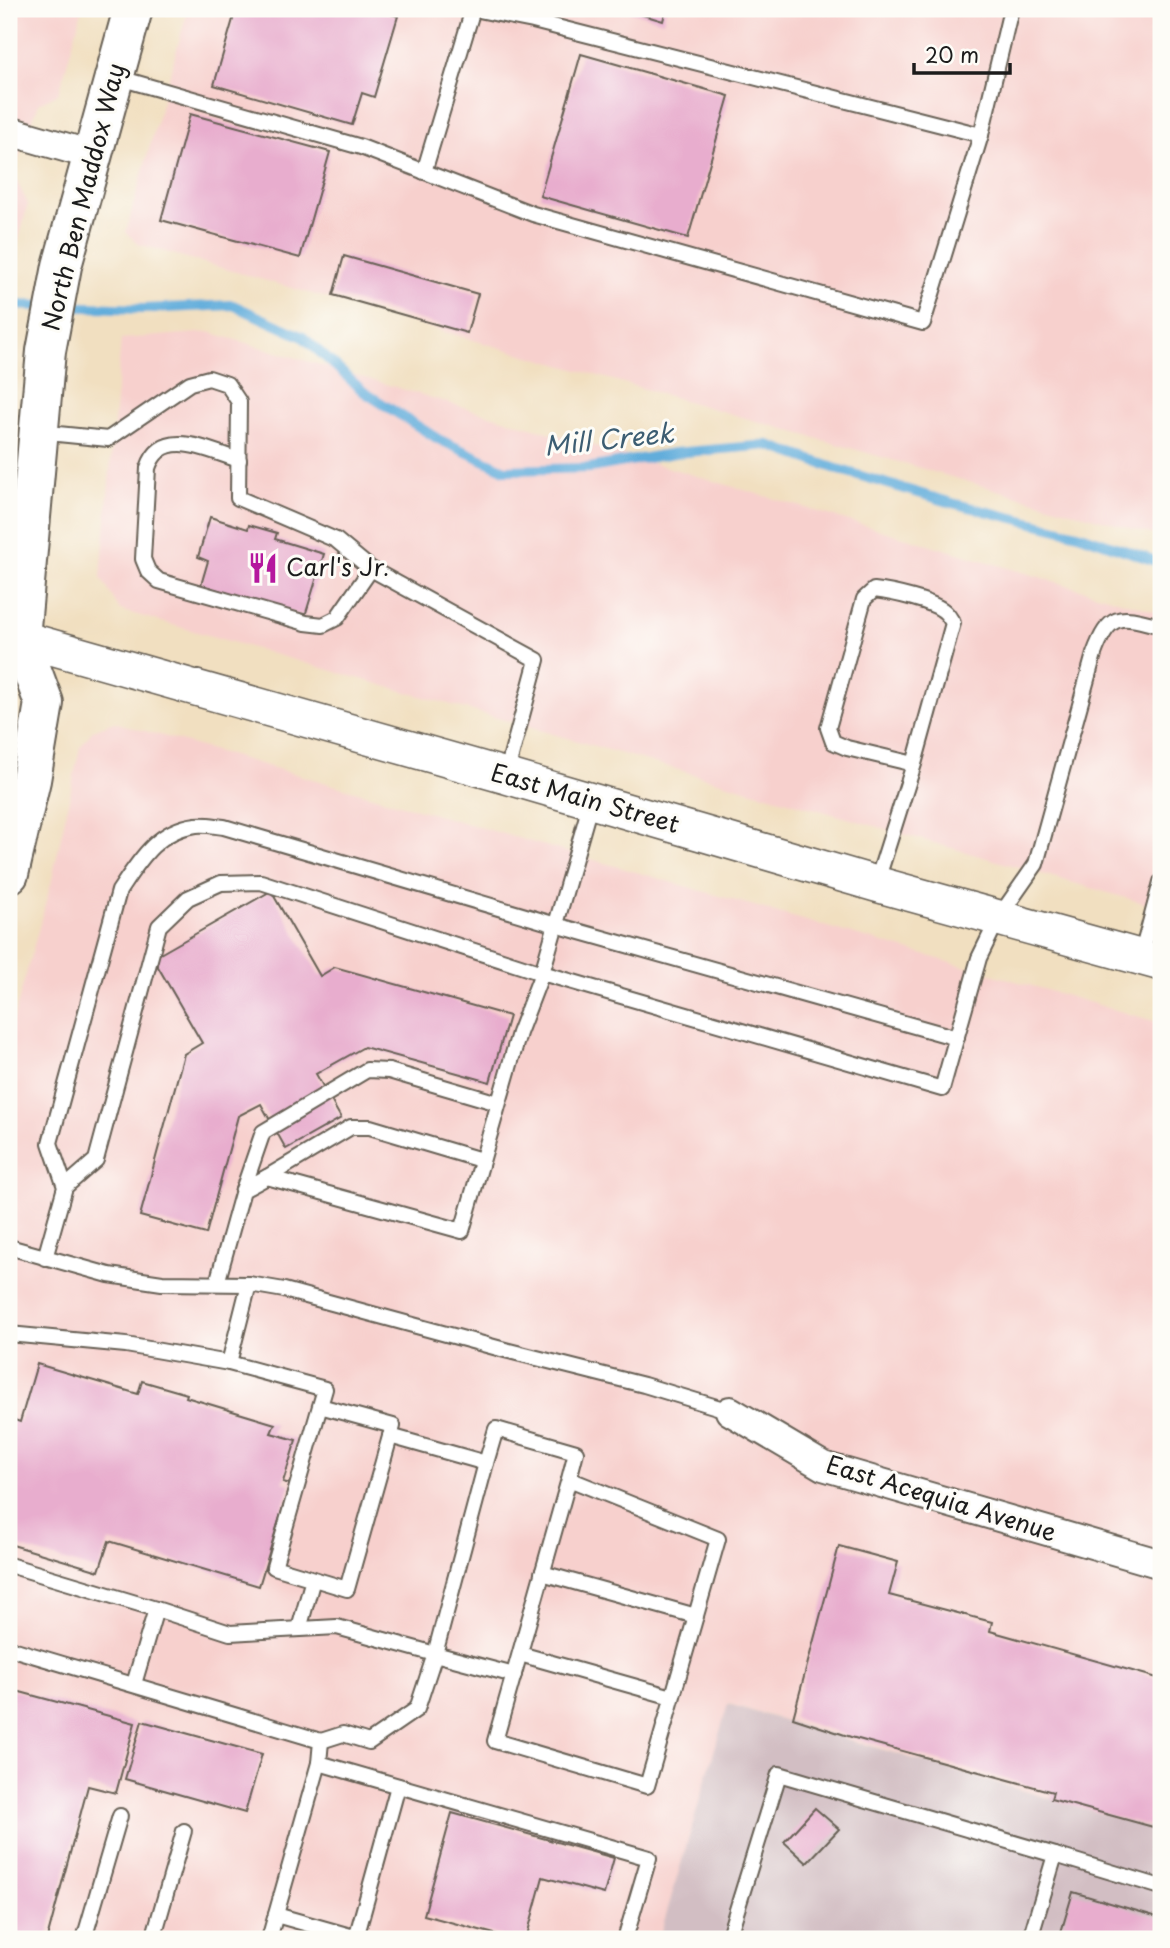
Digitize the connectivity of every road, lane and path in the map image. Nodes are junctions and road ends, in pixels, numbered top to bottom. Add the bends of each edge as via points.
1 (133, 9) edge
2 (474, 9) edge
3 (1012, 9) edge
4 (535, 15) edge
5 (114, 76) junction
6 (9, 131) edge
7 (981, 135) junction
8 (92, 155) junction
9 (424, 172) junction
10 (37, 432) junction
11 (239, 460) junction
12 (371, 569) junction
13 (1161, 626) edge
14 (12, 642) edge
15 (914, 764) junction
16 (506, 776) junction
17 (591, 802) junction
18 (9, 874) edge
19 (1161, 882) edge
20 (876, 884) junction
21 (999, 917) junction
22 (556, 925) junction
23 (1151, 960) edge
24 (542, 973) junction
25 (957, 1038) junction
26 (498, 1103) junction
27 (481, 1160) junction
28 (267, 1177) junction
29 (65, 1187) junction
30 (243, 1190) junction
31 (9, 1247) edge
32 (45, 1258) junction
33 (217, 1283) junction
34 (249, 1284) junction
35 (9, 1336) edge
36 (229, 1363) junction
37 (320, 1406) junction
38 (730, 1411) joint
39 (390, 1436) junction
40 (486, 1463) junction
41 (569, 1479) junction
42 (1161, 1564) edge
43 (9, 1565) edge
44 (542, 1573) junction
45 (313, 1579) junction
46 (156, 1609) junction
47 (696, 1616) junction
48 (299, 1629) junction
49 (9, 1648) edge
50 (435, 1654) junction
51 (520, 1654) junction
52 (514, 1675) junction
53 (134, 1684) junction
54 (672, 1697) junction
55 (321, 1741) junction
56 (319, 1763) junction
57 (398, 1786) junction
58 (120, 1816) dead end
59 (184, 1831) dead end
60 (1055, 1855) junction
61 (1161, 1887) edge
62 (276, 1915) junction
63 (358, 1938) edge
64 (85, 1939) edge
65 (153, 1939) edge
66 (269, 1939) edge
67 (625, 1939) edge
68 (728, 1939) edge
69 (1030, 1939) edge

1 - 5 main road, North Ben Maddox Way
2 - 4 lane
2 - 9 lane
3 - 7 lane
4 - 7 lane
5 - 8 main road, North Ben Maddox Way
5 - 9 lane via 361,147
6 - 8 street
7 - 9 lane via 923,323 533,214
8 - 10 main road, North Ben Maddox Way via 62,266
10 - 11 lane via 108,439 190,383 209,378 227,384 239,402
10 - 14 main road, North Ben Maddox Way
11 - 12 lane via 239,498 336,540
11 - 12 lane via 182,442 152,456 143,559 159,581 323,625 337,618
12 - 16 lane via 537,660
13 - 21 lane via 1127,618 1113,621 1101,633 1036,864
14 - 16 street, East Main Street
14 - 18 main road via 44,703
15 - 15 lane via 953,623 936,606 874,590 864,599 828,728 832,742
15 - 20 lane
16 - 17 street, East Main Street
17 - 20 street, East Main Street
17 - 22 lane
19 - 23 lane
20 - 21 street, East Main Street
21 - 23 street, East Main Street
21 - 25 lane via 979,958
22 - 24 lane
22 - 25 lane
22 - 29 lane via 224,827 196,825 167,833 143,855 119,891 50,1143
24 - 25 lane via 942,1089
24 - 26 lane
24 - 29 lane via 261,882 221,883 188,898 159,926 96,1160
26 - 27 lane
26 - 30 lane via 367,1070 263,1132
27 - 28 lane via 370,1127 351,1127
27 - 28 lane via 462,1231
28 - 30 lane
29 - 32 lane
30 - 33 lane
31 - 32 lane
32 - 33 lane via 162,1283
33 - 34 lane
34 - 36 lane
34 - 38 lane
35 - 36 lane via 125,1345
36 - 37 lane via 325,1389
37 - 39 lane via 393,1426
37 - 45 lane via 274,1567
38 - 42 street, East Acequia Avenue via 822,1466
39 - 40 lane
39 - 45 lane via 347,1589
40 - 41 lane via 496,1429 576,1452
40 - 50 lane
41 - 44 lane
41 - 47 lane via 718,1539
43 - 46 lane
44 - 47 lane
44 - 51 lane
45 - 48 lane
46 - 48 lane via 230,1633
46 - 53 lane
47 - 54 lane
48 - 50 lane via 337,1627
49 - 53 lane
50 - 52 lane
50 - 55 lane via 418,1709 369,1742 342,1734
51 - 52 lane
51 - 54 lane
52 - 54 lane via 495,1741 647,1786
53 - 55 lane
55 - 56 lane
56 - 57 lane
56 - 62 lane
57 - 63 lane
57 - 67 lane via 649,1858
58 - 64 lane
59 - 65 lane
60 - 61 lane
60 - 68 lane via 779,1774
60 - 69 lane
62 - 63 lane
62 - 66 lane

